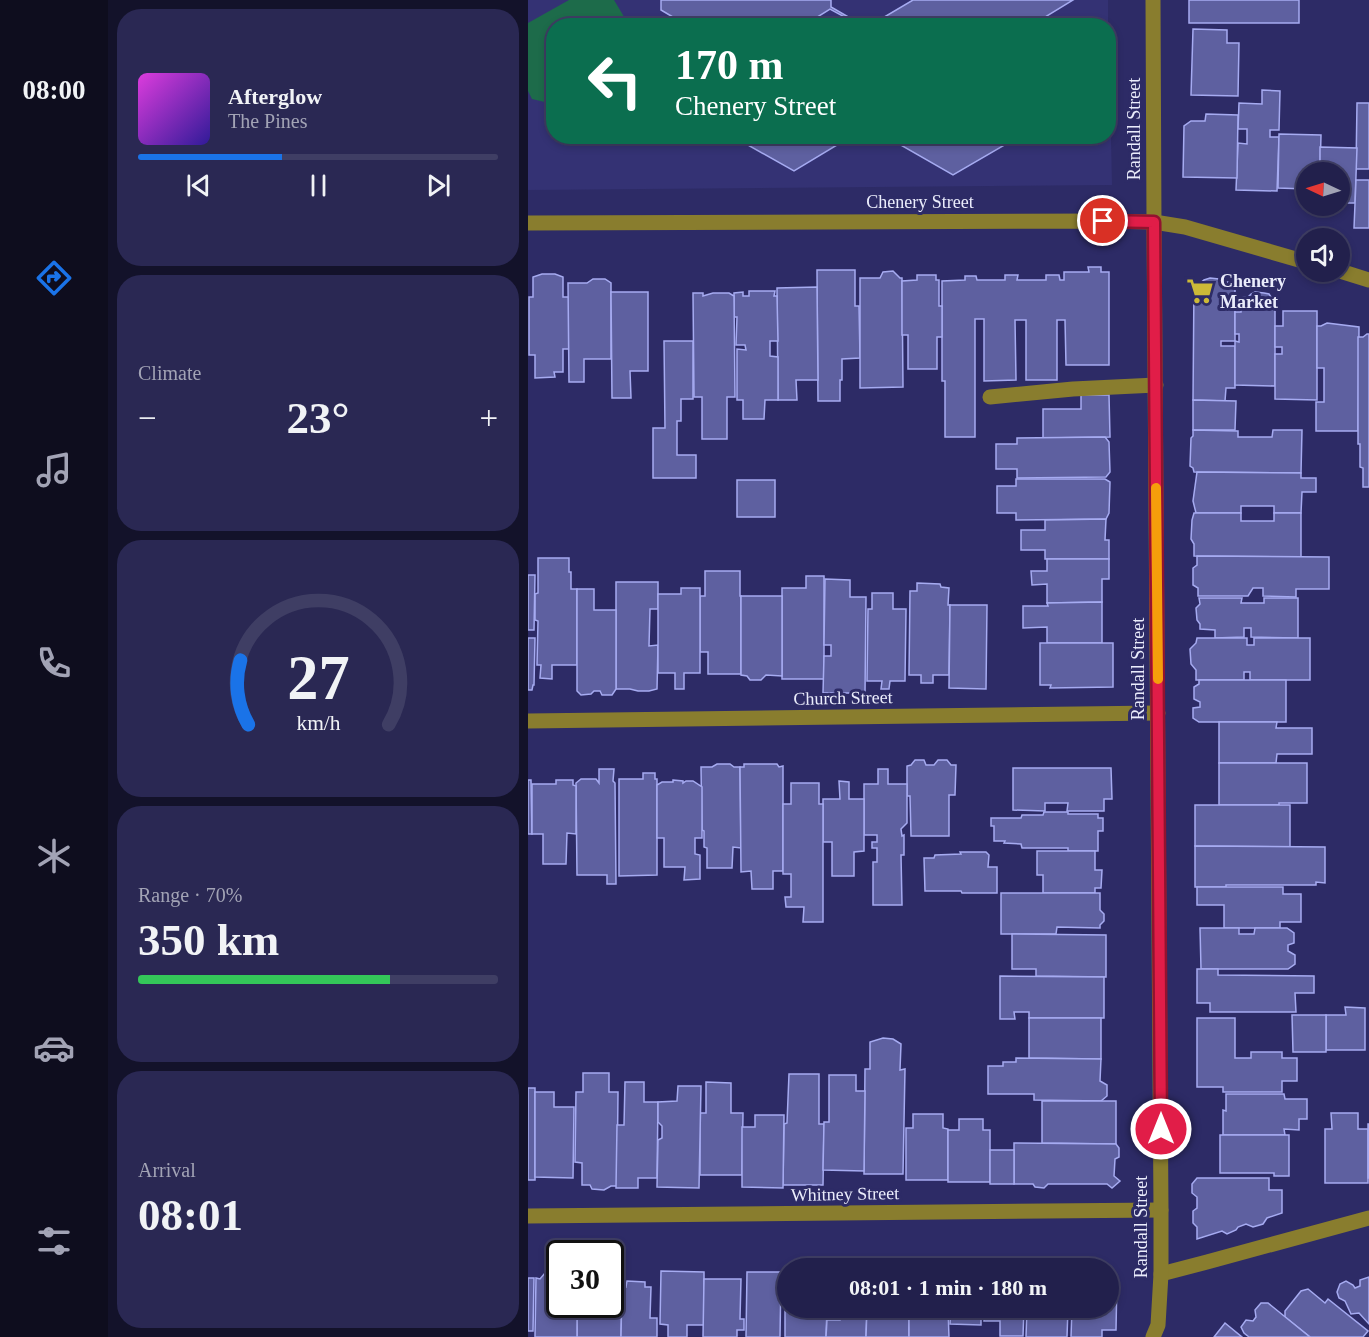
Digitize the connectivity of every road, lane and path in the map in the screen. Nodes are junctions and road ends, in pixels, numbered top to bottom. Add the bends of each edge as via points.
1 (1153, 0) edge
2 (1154, 222) junction
3 (528, 223) edge
4 (1296, 259) edge
5 (1350, 274) edge
6 (1369, 280) edge
7 (1156, 385) junction
8 (990, 397) dead end
9 (1158, 714) junction
10 (528, 721) edge
11 (1161, 1210) junction
12 (528, 1216) edge
13 (1369, 1218) edge
14 (1161, 1274) junction
15 (1153, 1337) edge

1 - 2 street, Randall Street
2 - 3 street, Chenery Street
2 - 4 street, Chenery Street
2 - 7 street, Randall Street
5 - 6 street
7 - 8 street
7 - 9 street, Randall Street
9 - 10 street, Church Street
9 - 11 street, Randall Street
11 - 12 street, Whitney Street
11 - 14 street, Randall Street
13 - 14 street
14 - 15 street, Randall Street via 1158,1325

